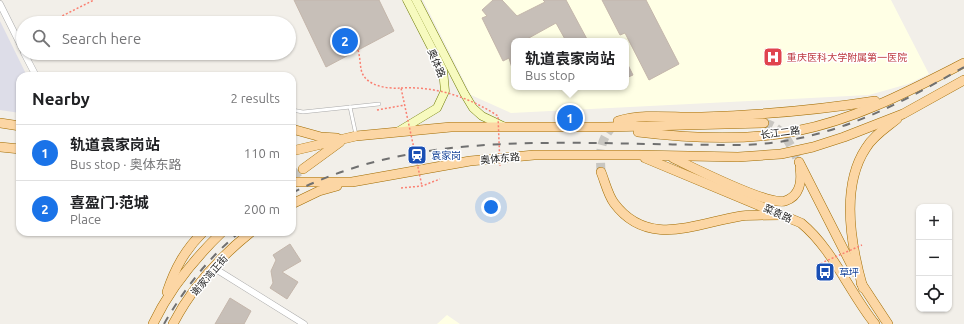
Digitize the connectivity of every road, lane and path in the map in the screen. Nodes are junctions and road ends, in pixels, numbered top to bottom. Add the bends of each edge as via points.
1 (94, 0) edge
2 (407, 0) edge
3 (416, 0) edge
4 (0, 4) edge
5 (62, 16) edge
6 (16, 36) edge
7 (358, 50) dead end
8 (28, 60) edge
9 (964, 63) edge
10 (34, 72) edge
11 (964, 80) edge
12 (401, 88) junction
13 (891, 99) junction
14 (379, 104) dead end
15 (405, 105) junction
16 (350, 108) junction
17 (377, 110) dead end
18 (296, 111) edge
19 (903, 114) junction
20 (618, 121) tunnel mouth
21 (0, 123) edge
22 (764, 123) tunnel mouth
23 (16, 125) edge
24 (505, 127) junction
25 (607, 128) junction
26 (296, 130) edge
27 (399, 131) junction
28 (356, 136) junction
29 (344, 139) junction
30 (0, 147) edge
31 (16, 149) edge
32 (296, 150) edge
33 (638, 155) junction
34 (668, 156) junction
35 (500, 166) dead end
36 (303, 169) tunnel mouth
37 (600, 172) tunnel mouth
38 (440, 179) dead end
39 (296, 182) edge
40 (352, 182) junction
41 (422, 186) junction
42 (401, 188) dead end
43 (296, 202) edge
44 (785, 215) junction
45 (200, 236) edge
46 (218, 236) edge
47 (247, 236) edge
48 (862, 246) dead end
49 (817, 265) dead end
50 (214, 268) junction
51 (863, 288) junction
52 (164, 300) junction
53 (153, 324) edge
54 (173, 324) edge
55 (304, 324) edge
56 (875, 324) edge
57 (888, 324) edge

1 - 5 path
2 - 27 main road, 奥体路 via 443,70 445,91 437,108
3 - 24 main road, 奥体路 via 473,108 486,119
4 - 6 street
7 - 12 path, bridge via 361,71 368,81 377,86
8 - 10 street
9 - 13 main road, 长江二路
11 - 19 main road, 长江二路
12 - 15 path, bridge
12 - 35 path, bridge via 432,90 479,104 498,116
13 - 20 main road via 814,110 701,117 631,117
13 - 25 main road, 长江二路 via 796,132 732,138 655,134
14 - 16 lane
15 - 17 path
15 - 41 path, bridge
16 - 18 lane
16 - 28 lane
19 - 34 main road, 长江二路 via 844,137 781,154 738,157
19 - 51 main road via 865,148 856,169 851,205 851,238
21 - 23 main road
22 - 25 main road
24 - 25 main road
24 - 27 main road via 451,127
26 - 29 main road via 321,137
27 - 28 main road
28 - 29 main road
29 - 32 main road
29 - 36 main road
30 - 31 main road
33 - 34 main road, 长江二路
33 - 40 main road, 奥体东路 via 534,155 470,161
33 - 44 main road, 菜袁路
34 - 51 main road via 759,197 777,202 784,201 797,192 801,177 799,162
37 - 44 main road via 613,203 630,220 652,229 671,230 740,217
38 - 41 path
39 - 40 main road, 奥体东路
40 - 43 main road via 319,191
41 - 42 path
44 - 56 main road, 菜袁路 via 801,223 820,241 855,298
45 - 52 main road via 182,257 173,273
46 - 52 main road, 谢家湾正街 via 191,263
47 - 50 main road, 谢家湾正街
48 - 49 path, bridge
50 - 54 main road, 谢家湾正街 via 185,303
50 - 55 street
51 - 57 main road
52 - 53 main road, 谢家湾正街

